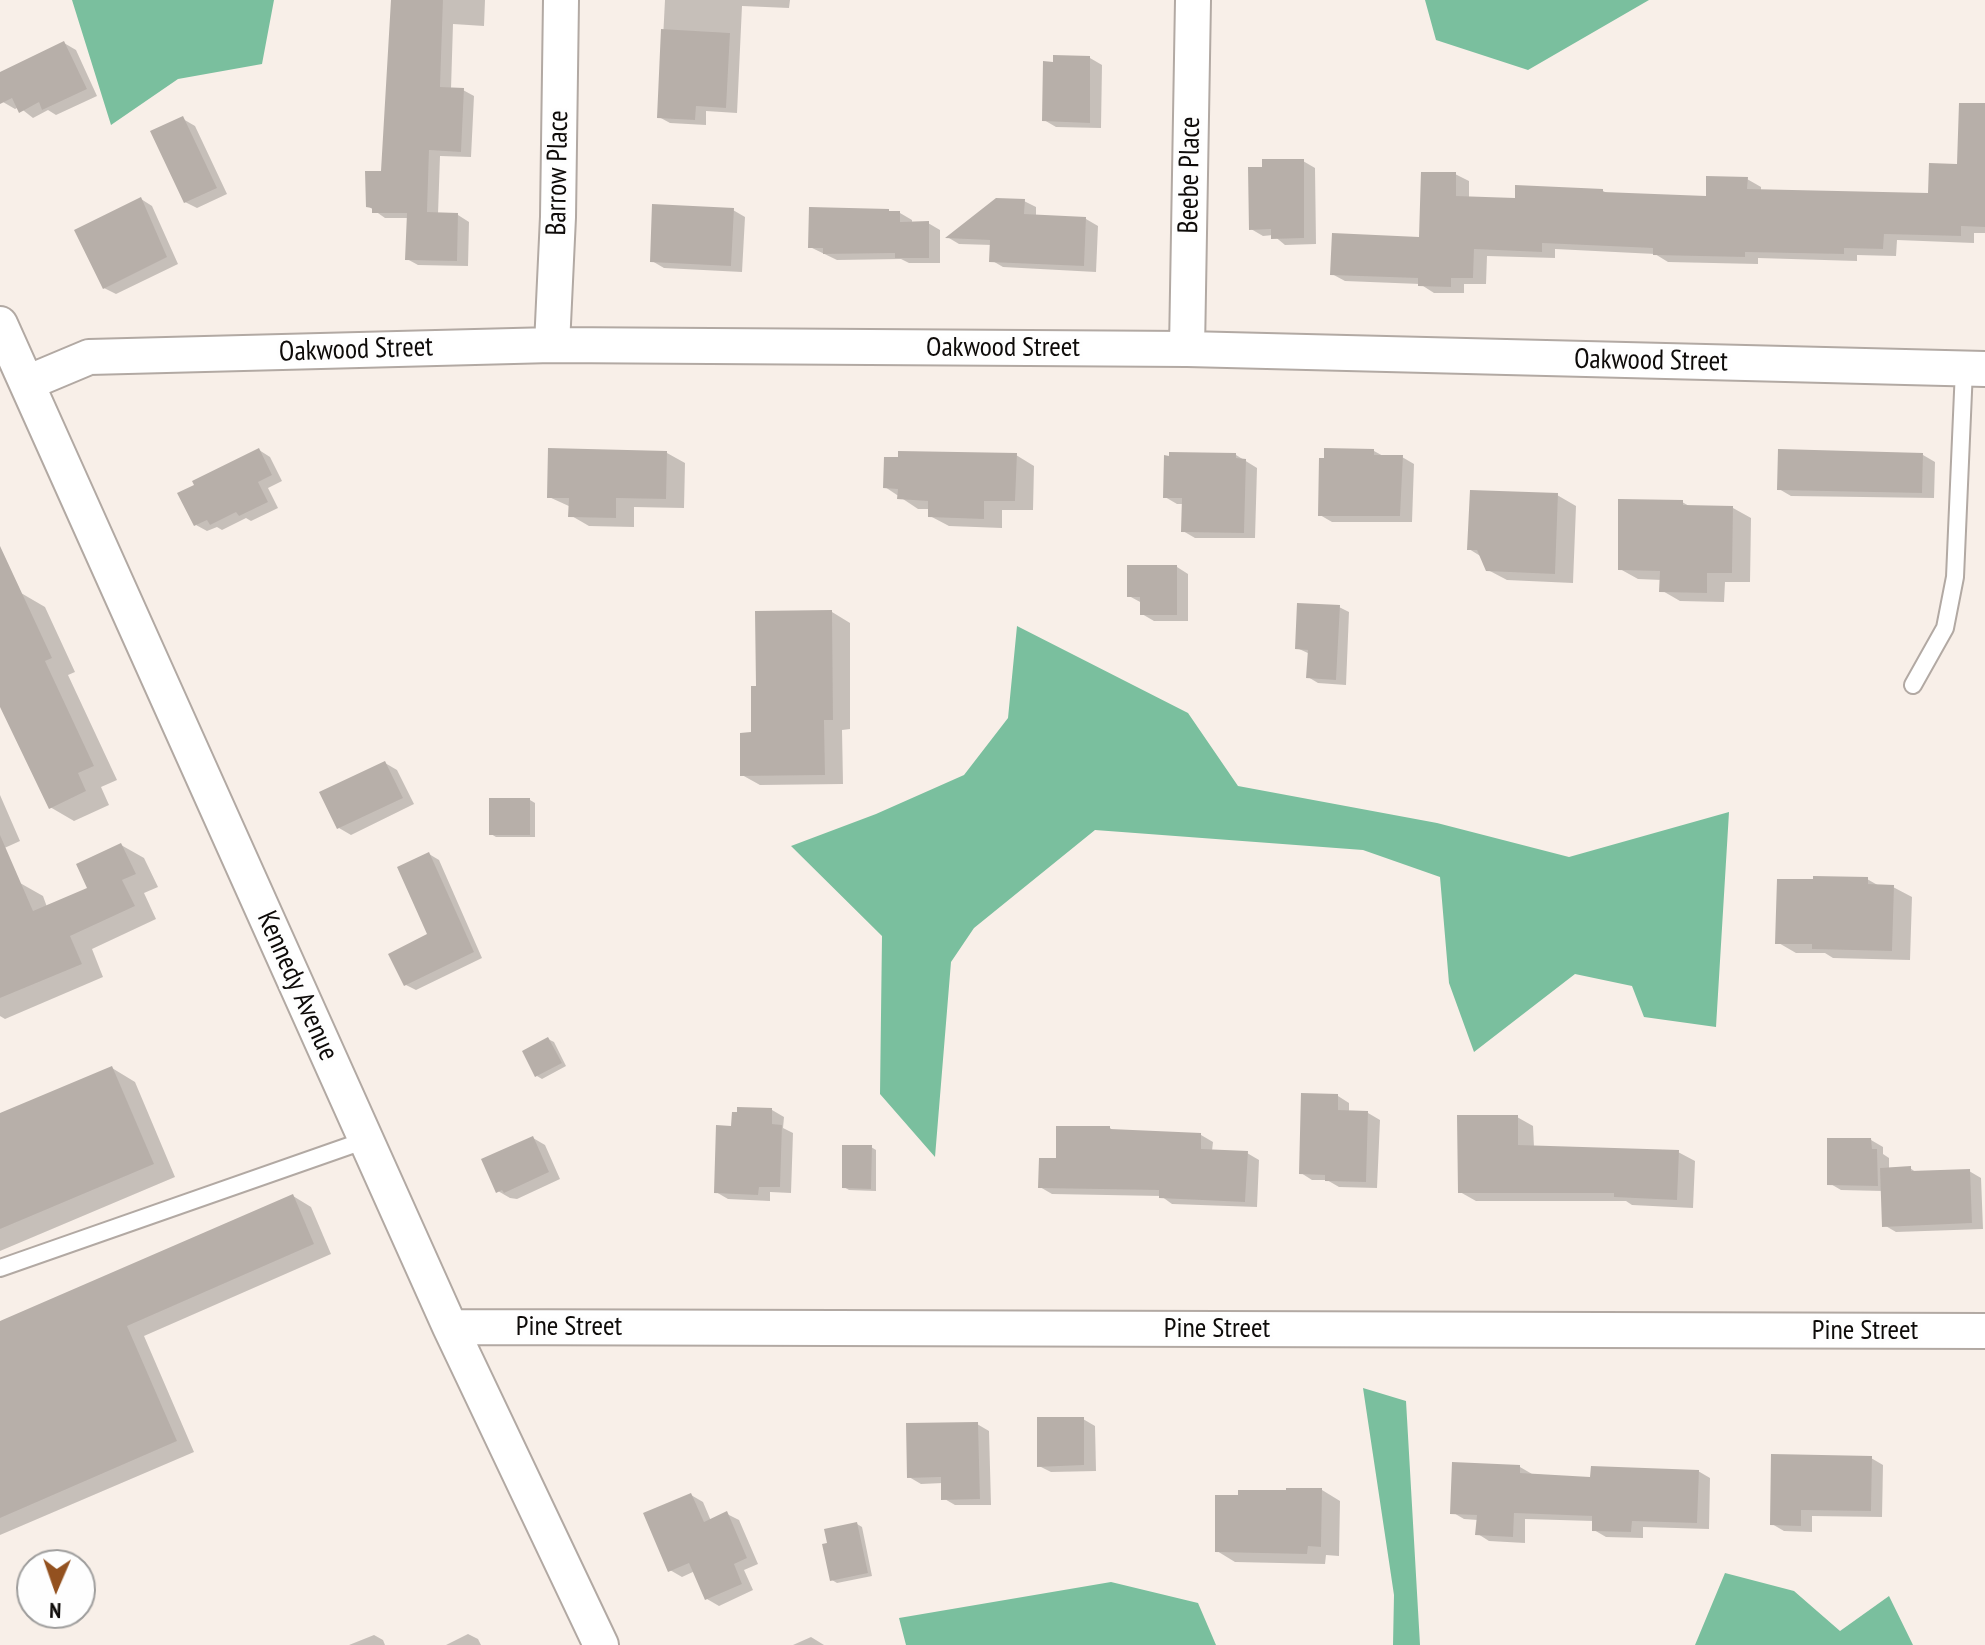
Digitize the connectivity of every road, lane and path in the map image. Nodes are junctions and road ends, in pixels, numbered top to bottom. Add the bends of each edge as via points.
1 (561, 0) edge
2 (1193, 0) edge
3 (0, 324) edge
4 (552, 345) junction
5 (1187, 349) junction
6 (1975, 369) edge
7 (27, 383) junction
8 (1913, 685) dead end
9 (366, 1140) junction
10 (0, 1268) edge
11 (450, 1327) junction
12 (1985, 1331) edge
13 (601, 1645) edge

1 - 4 street, Barrow Place
2 - 5 street, Beebe Place
3 - 7 street, Kennedy Avenue
4 - 5 street, Oakwood Street
4 - 7 street, Oakwood Street via 89,357
5 - 6 street, Oakwood Street
6 - 8 lane via 1955,577 1945,628
7 - 9 street, Kennedy Avenue
9 - 10 lane
9 - 11 street, Kennedy Avenue
11 - 12 street, Pine Street
11 - 13 street, Kennedy Avenue

